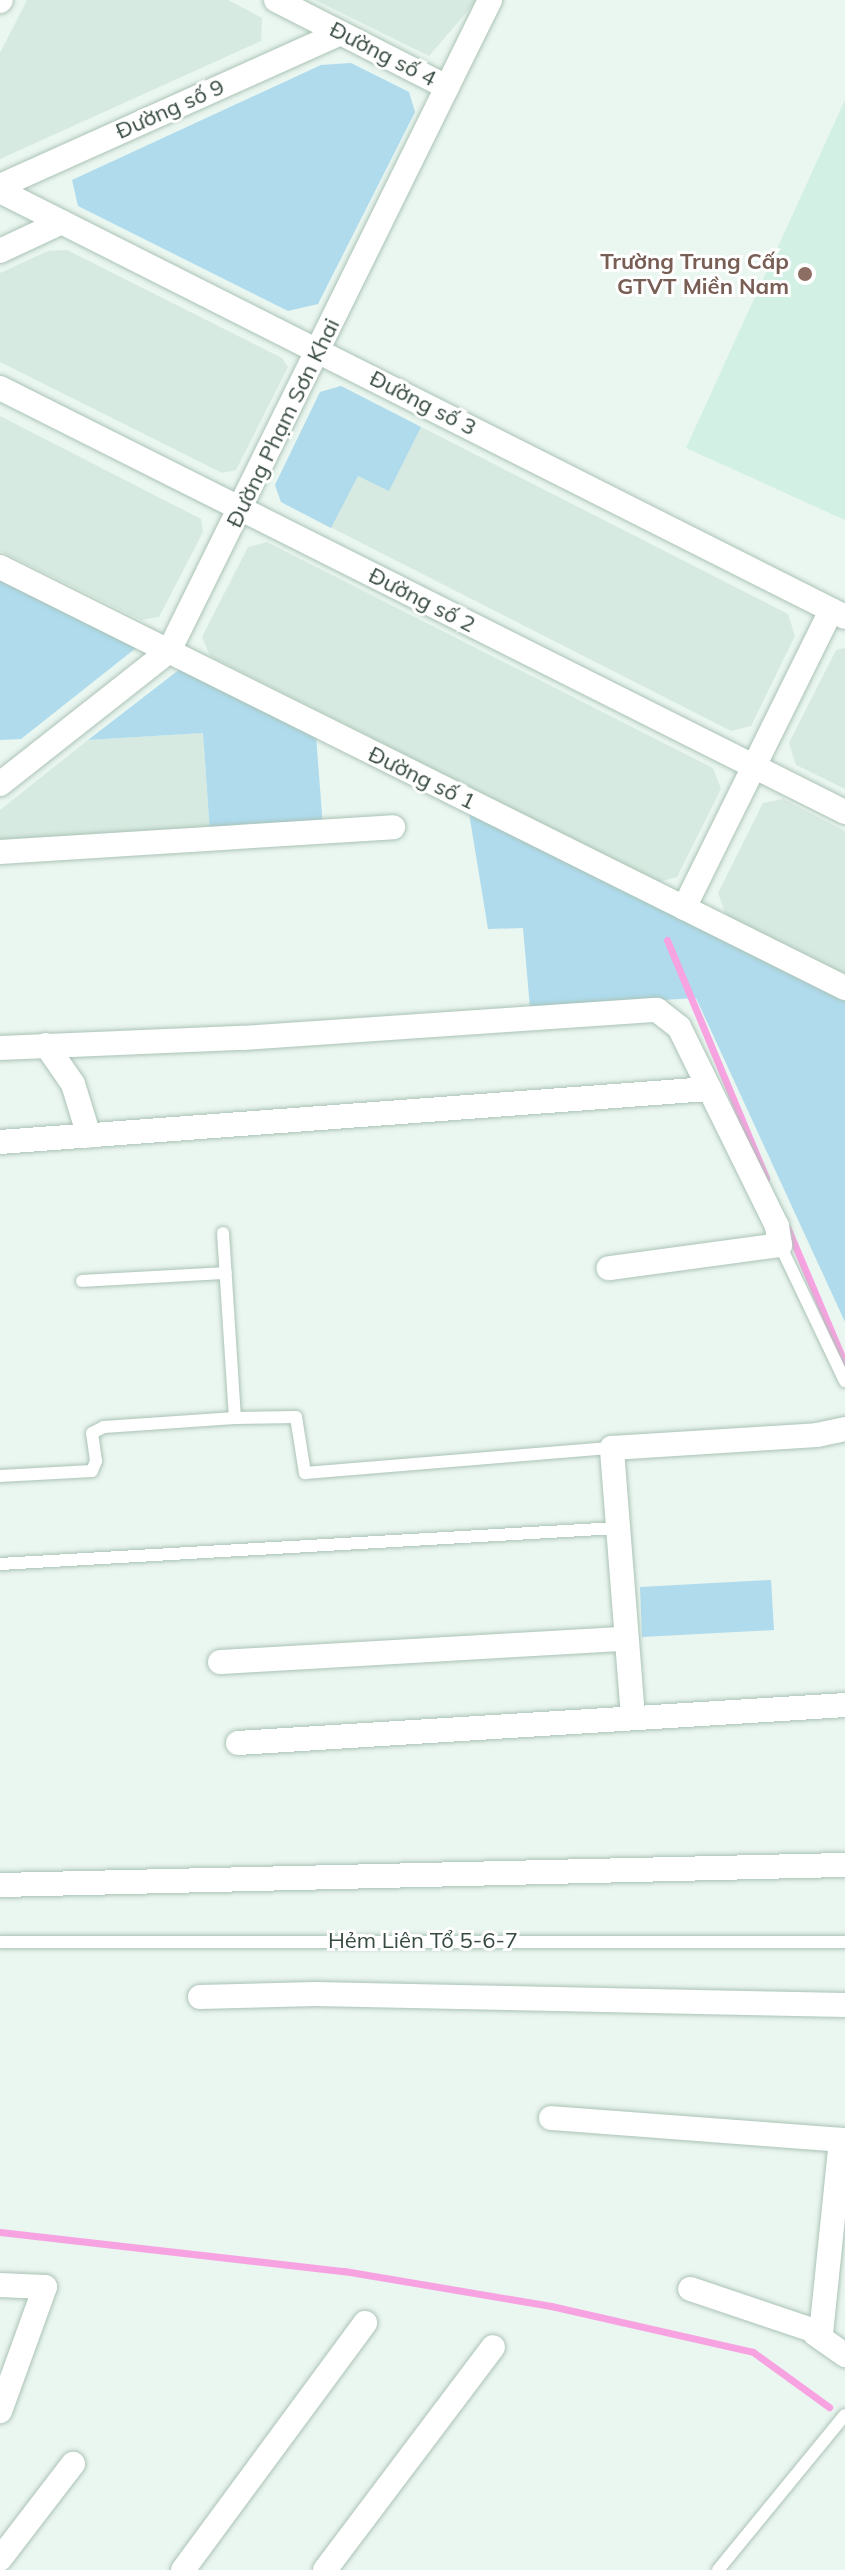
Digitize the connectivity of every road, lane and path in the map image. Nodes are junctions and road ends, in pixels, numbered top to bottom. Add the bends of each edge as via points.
1 (276, 0) edge
2 (490, 0) edge
3 (340, 33) junction
4 (447, 87) junction
5 (0, 188) edge
6 (62, 222) junction
7 (0, 251) edge
8 (319, 351) junction
9 (0, 388) edge
10 (241, 510) junction
11 (0, 567) edge
12 (838, 613) edge
13 (169, 651) junction
14 (754, 767) junction
15 (0, 784) edge
16 (845, 812) edge
17 (393, 827) dead end
18 (0, 852) edge
19 (684, 908) junction
20 (845, 988) edge
21 (46, 1045) junction
22 (0, 1048) edge
23 (709, 1089) junction
24 (89, 1136) junction
25 (0, 1142) edge
26 (223, 1233) dead end
27 (780, 1245) junction
28 (609, 1268) dead end
29 (226, 1273) junction
30 (82, 1281) dead end
31 (845, 1381) edge
32 (235, 1418) junction
33 (845, 1429) edge
34 (612, 1448) junction
35 (0, 1476) edge
36 (616, 1528) junction
37 (0, 1564) edge
38 (625, 1639) junction
39 (220, 1662) dead end
40 (845, 1705) edge
41 (633, 1717) junction
42 (238, 1743) dead end
43 (845, 1865) edge
44 (0, 1885) edge
45 (0, 1942) edge
46 (845, 1942) edge
47 (200, 1997) dead end
48 (845, 2005) edge
49 (551, 2118) dead end
50 (0, 2285) edge
51 (690, 2289) dead end
52 (365, 2323) dead end
53 (815, 2334) junction
54 (493, 2347) dead end
55 (845, 2355) edge
56 (0, 2411) edge
57 (845, 2415) edge
58 (73, 2464) dead end
59 (8, 2533) edge
60 (0, 2559) edge
61 (183, 2570) edge
62 (325, 2570) edge
63 (718, 2570) edge

1 - 3 street, Đường số 4
2 - 4 street, Đường Phạm Sơn Khai
3 - 4 street, Đường số 4
3 - 5 street, Đường số 9
4 - 8 street, Đường Phạm Sơn Khai
5 - 6 street, Đường số 3
6 - 7 street
6 - 8 street, Đường số 3
8 - 10 street, Đường Phạm Sơn Khai
8 - 12 street, Đường số 3
9 - 10 street, Đường số 2
10 - 13 street, Đường Phạm Sơn Khai
10 - 14 street, Đường số 2
11 - 13 street, Đường số 1
12 - 14 street
13 - 15 street, Đường Phạm Sơn Khai
13 - 19 street, Đường số 1
14 - 16 street, Đường số 2
14 - 19 street
17 - 18 street
19 - 20 street, Đường số 1
21 - 22 street
21 - 23 street via 243,1038 657,1010 674,1019
21 - 24 street via 73,1084
23 - 24 street
23 - 27 street via 777,1226
24 - 25 street
26 - 29 lane
27 - 28 street
27 - 31 lane
29 - 30 lane
29 - 32 lane
32 - 34 lane via 296,1417 302,1465 315,1476
32 - 35 lane via 96,1429 92,1471
33 - 34 street
34 - 36 street
36 - 37 lane
36 - 38 street
38 - 39 street
38 - 41 street
40 - 41 street
41 - 42 street
43 - 44 street
45 - 46 lane, Hẻm Liên Tổ 5-6-7
47 - 48 street via 315,1994
49 - 53 street via 841,2140 823,2330
50 - 56 street via 45,2287
51 - 53 street
52 - 61 street
53 - 55 street
54 - 62 street
57 - 63 lane
58 - 59 street
59 - 60 street

